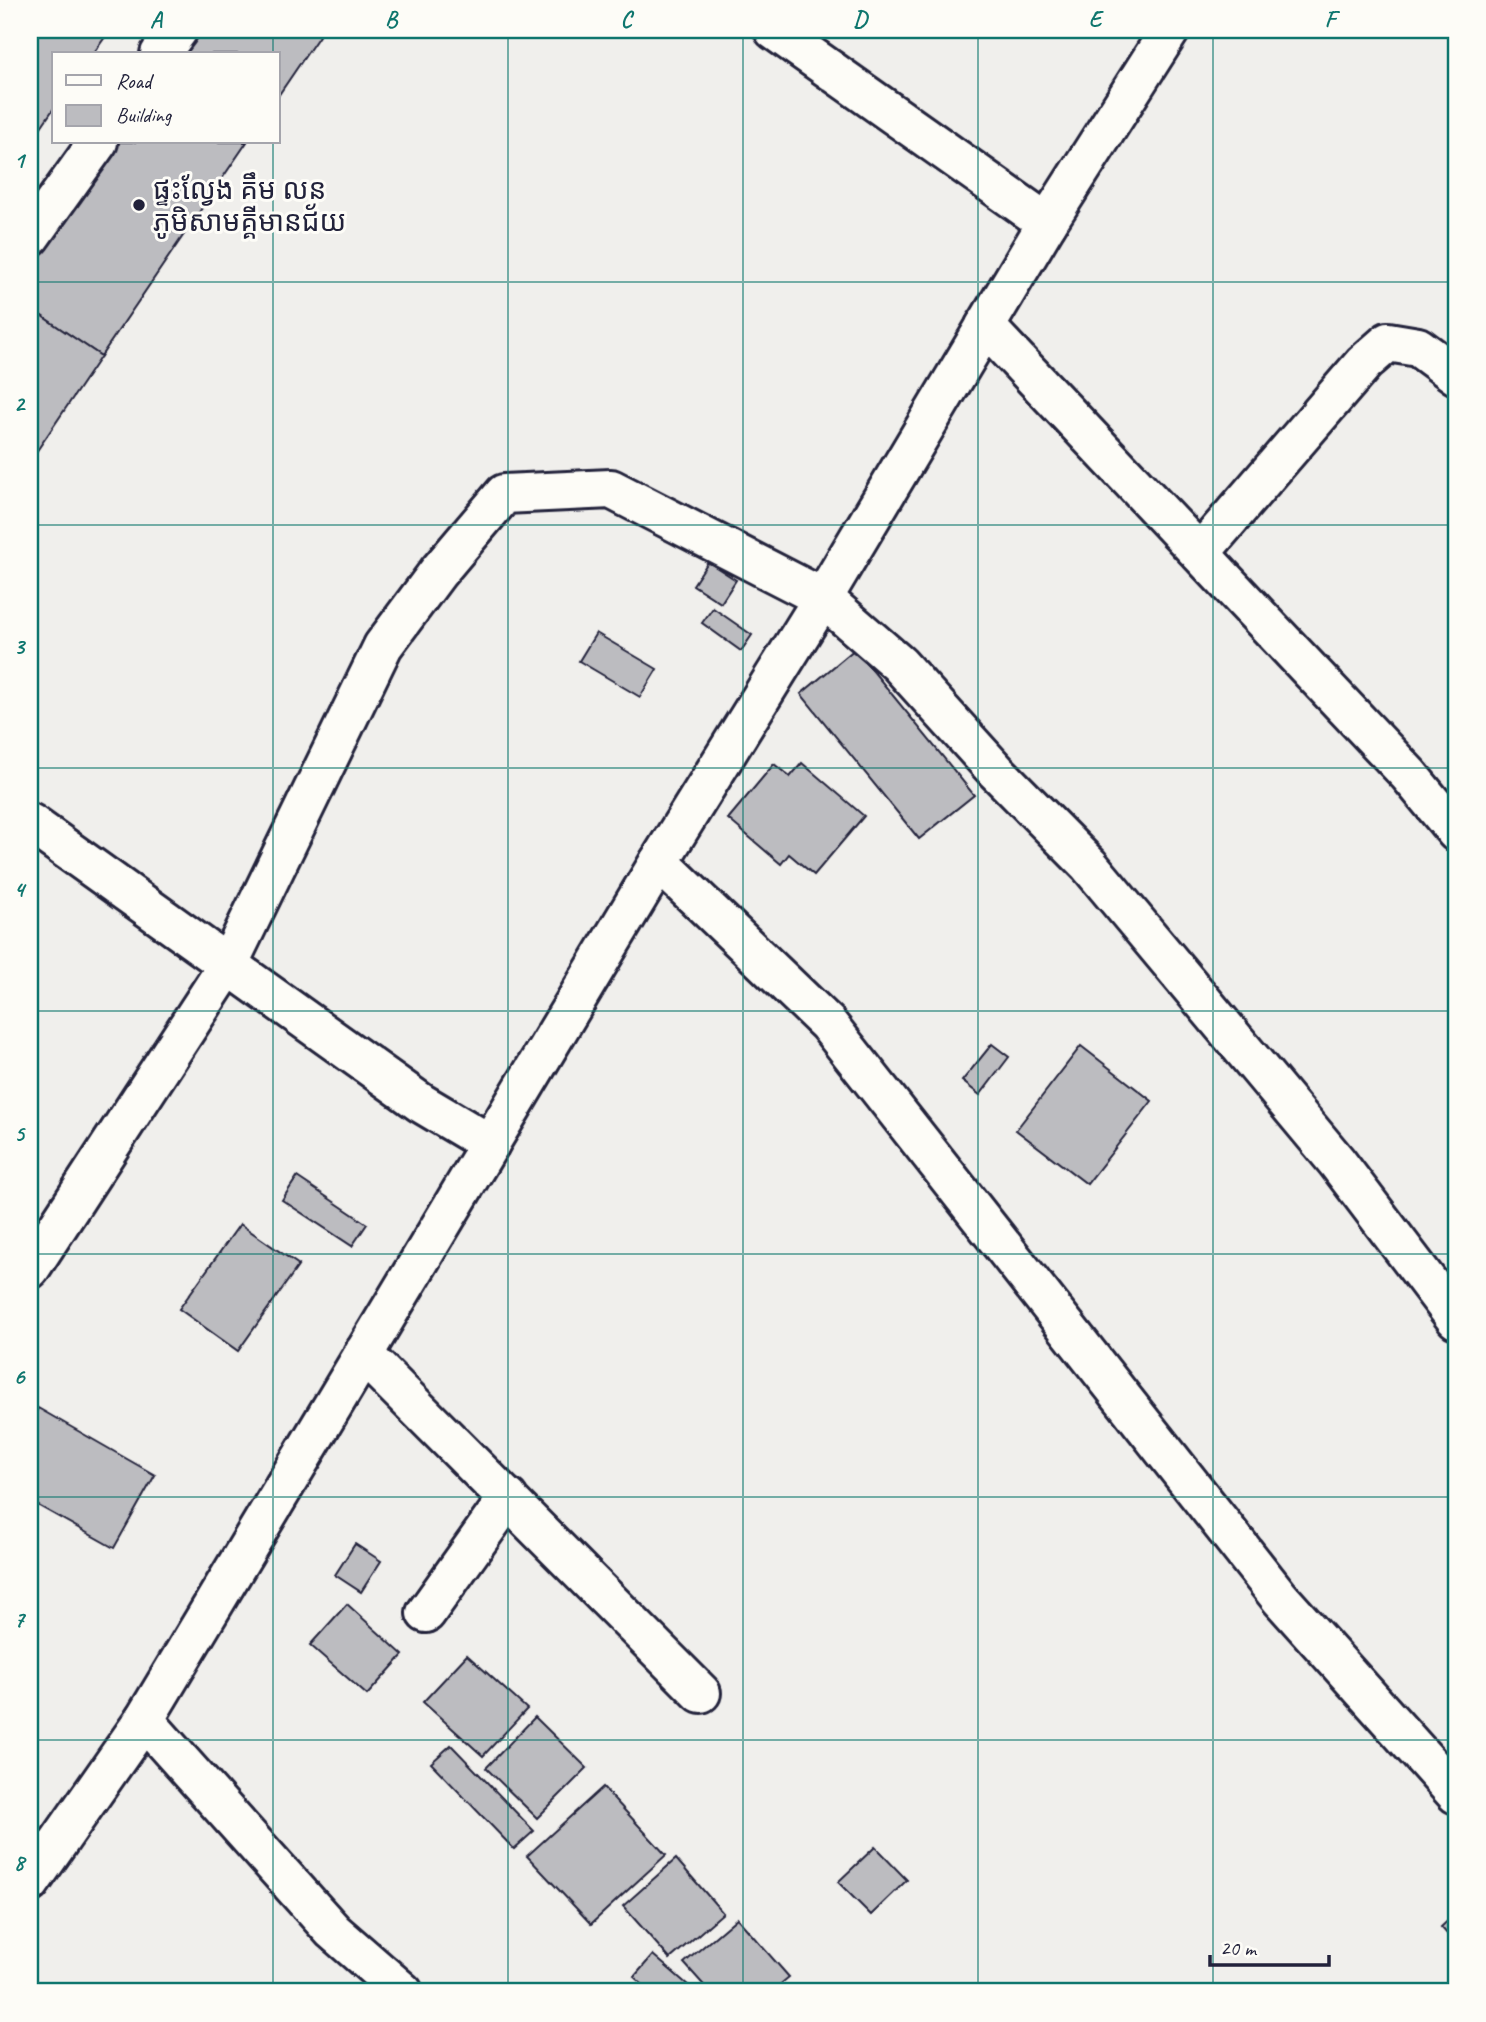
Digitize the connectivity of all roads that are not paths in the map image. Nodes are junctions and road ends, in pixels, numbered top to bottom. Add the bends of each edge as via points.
1 (178, 30) edge
2 (774, 30) edge
3 (1170, 30) edge
4 (162, 52) edge
5 (97, 144) edge
6 (1047, 223) junction
7 (30, 237) edge
8 (985, 326) junction
9 (1456, 375) edge
10 (1200, 553) junction
11 (823, 598) junction
12 (30, 823) edge
13 (1456, 832) edge
14 (659, 862) junction
15 (228, 965) junction
16 (490, 1144) junction
17 (30, 1269) edge
18 (1456, 1319) edge
19 (363, 1354) junction
20 (508, 1498) junction
21 (426, 1614) dead end
22 (701, 1693) dead end
23 (144, 1720) junction
24 (1456, 1794) edge
25 (30, 1883) edge
26 (403, 1992) edge

1 - 4 street
2 - 6 street
3 - 6 street
5 - 7 street
6 - 8 street
8 - 10 street
8 - 11 street
9 - 10 street via 1418,347 1388,342 1364,363
10 - 13 street via 1409,775
11 - 14 street
11 - 15 street via 611,489 505,494 383,646
11 - 18 street via 899,664 1090,865 1337,1162
12 - 15 street
14 - 16 street
14 - 24 street via 827,1023 1280,1598
15 - 16 street via 421,1103
15 - 17 street
16 - 19 street
19 - 20 street
19 - 23 street
20 - 21 street
20 - 22 street
23 - 25 street
23 - 26 street via 333,1930

